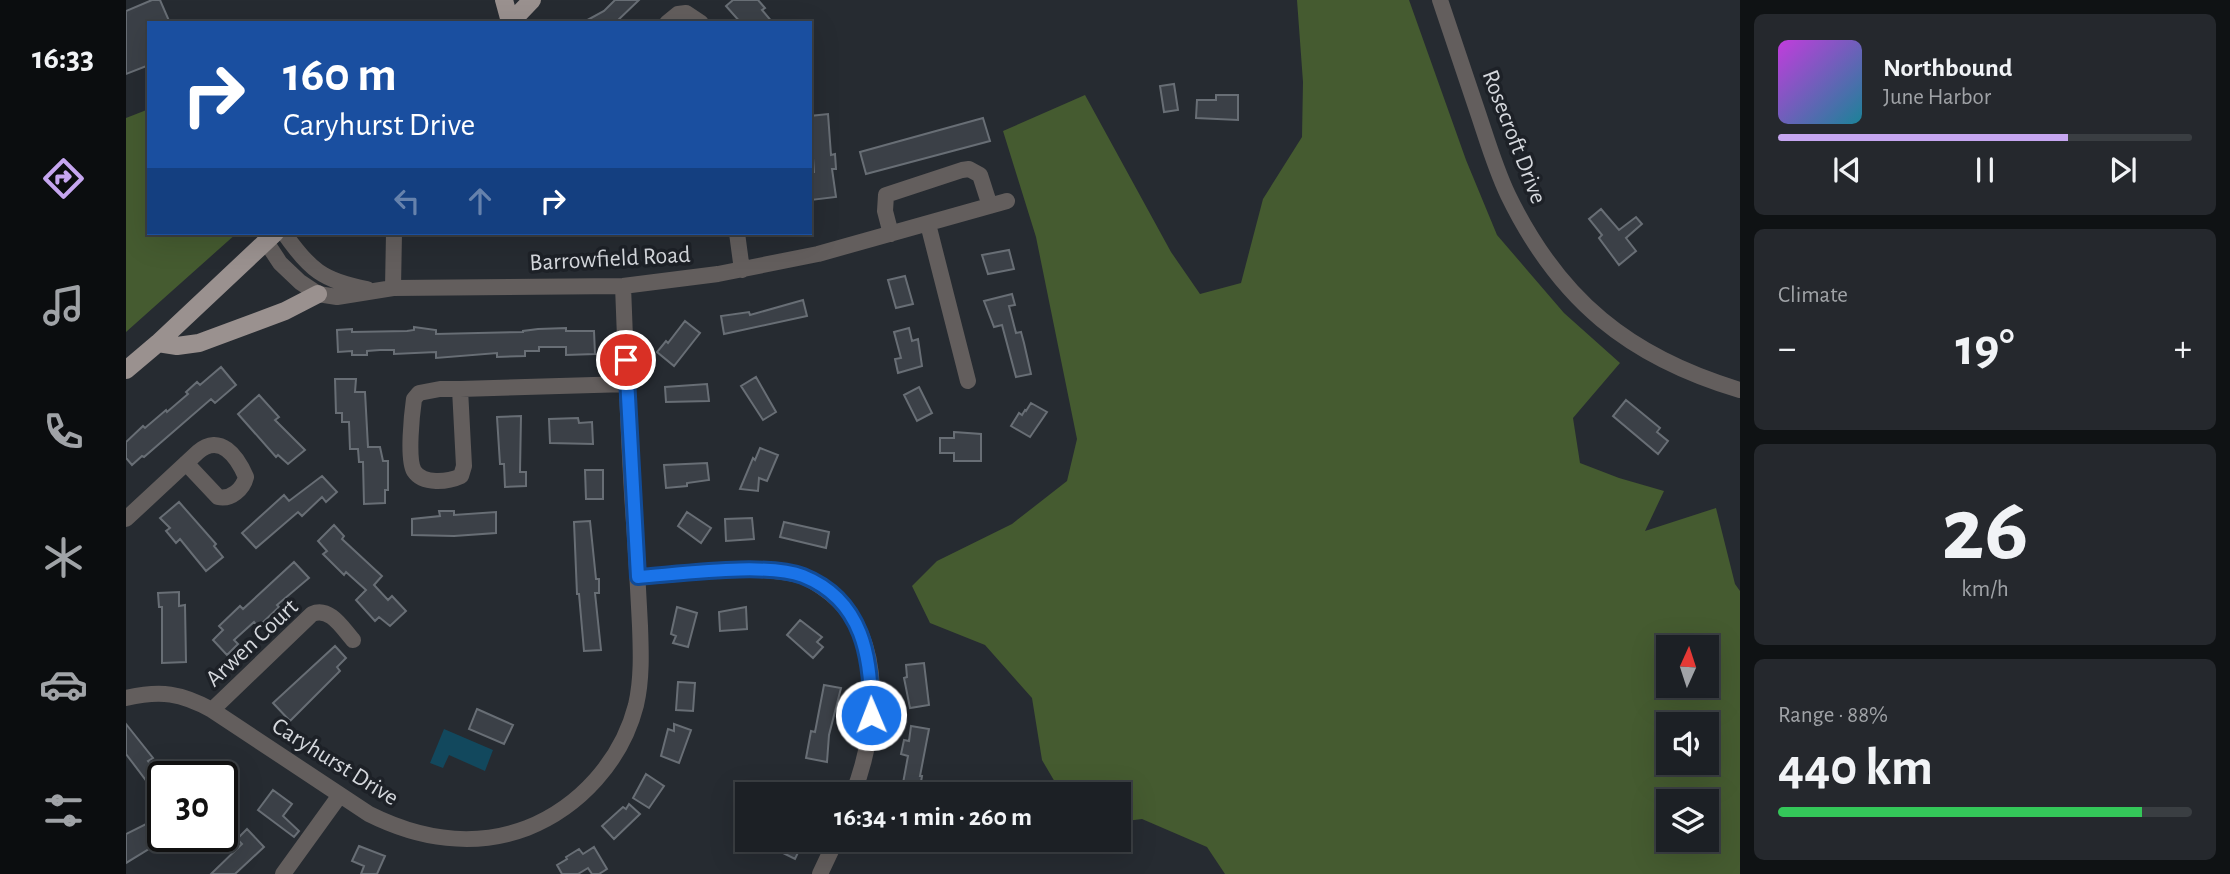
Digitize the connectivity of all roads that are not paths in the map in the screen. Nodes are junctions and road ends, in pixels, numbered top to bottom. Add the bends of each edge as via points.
1 (504, 0) edge
2 (532, 0) edge
3 (1440, 0) edge
4 (695, 18) edge
5 (510, 21) edge
6 (511, 21) edge
7 (670, 21) edge
8 (1007, 201) dead end
9 (990, 206) junction
10 (928, 224) junction
11 (891, 234) junction
12 (285, 235) edge
13 (394, 235) edge
14 (737, 235) edge
15 (270, 237) edge
16 (741, 270) junction
17 (622, 286) junction
18 (393, 288) junction
19 (373, 290) junction
20 (318, 295) junction
21 (159, 343) junction
22 (126, 370) edge
23 (968, 381) dead end
24 (628, 384) junction
25 (460, 388) junction
26 (1740, 390) edge
27 (186, 463) junction
28 (126, 519) edge
29 (638, 577) junction
30 (353, 640) dead end
31 (126, 698) edge
32 (212, 710) junction
33 (856, 782) edge
34 (340, 794) junction
35 (830, 852) edge
36 (283, 874) edge
37 (820, 874) edge

1 - 5 main road
2 - 6 main road
3 - 26 street, Rosecroft Drive via 1500,176 1543,255 1583,303 1617,333 1671,365
4 - 7 street via 680,13
8 - 9 street, Barrowfield Road
9 - 10 street, Barrowfield Road
9 - 11 street via 980,175 962,170 886,195
10 - 11 street, Barrowfield Road
10 - 23 street
11 - 16 street, Barrowfield Road
12 - 19 street, Barrowfield Road via 305,263 341,285
13 - 18 street
14 - 16 street
15 - 20 street via 289,272
15 - 21 main road
16 - 17 street, Barrowfield Road
17 - 18 street, Barrowfield Road
17 - 24 street, Caryhurst Drive
18 - 19 street, Barrowfield Road
19 - 20 street, Barrowfield Road via 337,297
20 - 21 main road via 199,343
21 - 22 main road
24 - 25 street
24 - 29 street, Caryhurst Drive
25 - 25 street via 419,393 414,398 412,466 419,477 452,480 461,476
27 - 27 street via 204,447 220,444 246,477 232,495 218,497
27 - 28 street
29 - 33 street via 774,570 803,576 836,598 863,636 871,691 868,738
29 - 34 street, Caryhurst Drive via 640,668 632,716 603,772 559,812 496,837 435,838 391,825
30 - 32 street, Arwen Court via 327,613 313,614
31 - 32 street, Caryhurst Drive via 174,695
32 - 34 street, Caryhurst Drive
34 - 36 street
35 - 37 street

